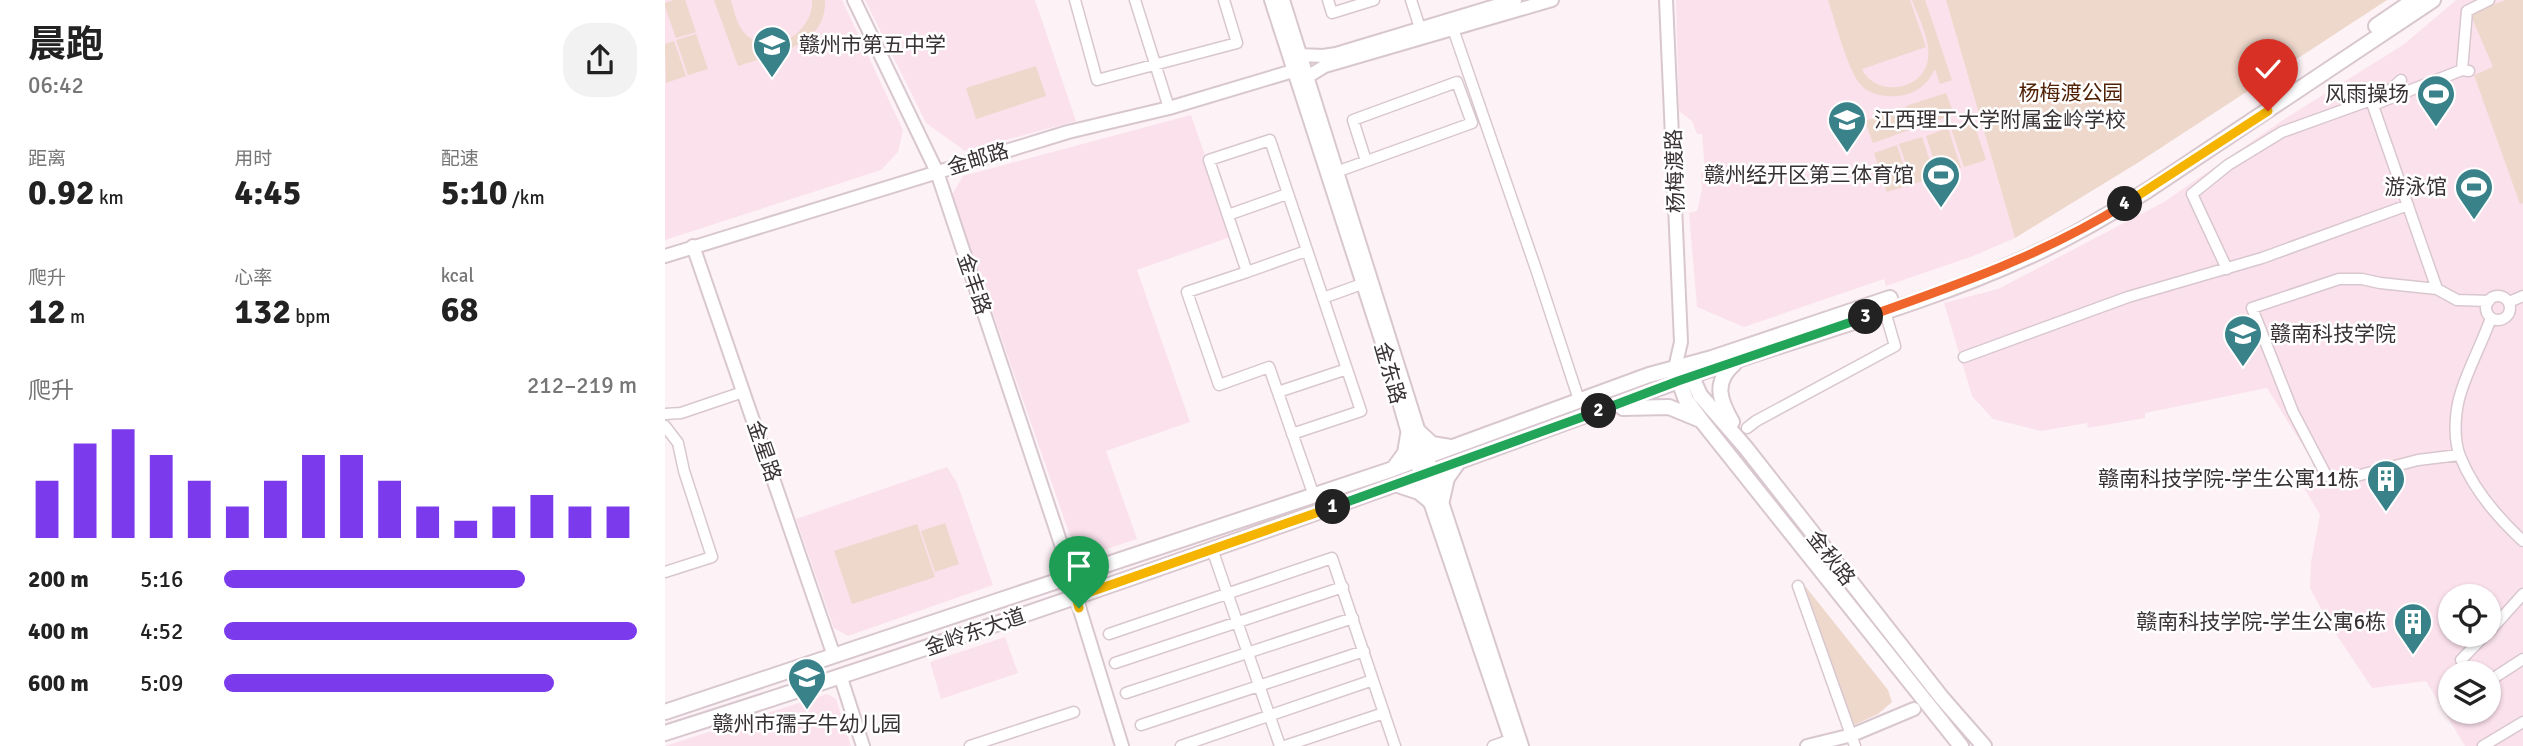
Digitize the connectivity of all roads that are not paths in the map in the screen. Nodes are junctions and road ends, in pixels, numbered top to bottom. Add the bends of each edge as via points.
1 (854, 0) edge
2 (1076, 0) edge
3 (1135, 0) edge
4 (1224, 0) edge
5 (1271, 0) edge
6 (1283, 0) edge
7 (1328, 0) edge
8 (1374, 0) edge
9 (1411, 0) edge
10 (1515, 0) edge
11 (1552, 0) edge
12 (1666, 0) edge
13 (2414, 0) edge
14 (2433, 0) edge
15 (2489, 0) edge
16 (1484, 5) edge
17 (1451, 24) junction
18 (1420, 28) junction
19 (1299, 55) junction
20 (1156, 65) junction
21 (1293, 71) junction
22 (1307, 77) junction
23 (2400, 80) dead end
24 (2373, 105) junction
25 (1169, 108) junction
26 (1366, 161) junction
27 (1339, 171) junction
28 (937, 172) junction
29 (1287, 194) junction
30 (2408, 205) junction
31 (1228, 215) junction
32 (2057, 238) junction
33 (693, 246) junction
34 (1306, 250) junction
35 (665, 256) edge
36 (2227, 269) junction
37 (1247, 272) junction
38 (1362, 284) junction
39 (2437, 289) junction
40 (2523, 296) edge
41 (1323, 298) junction
42 (2489, 301) junction
43 (2509, 302) junction
44 (1883, 306) junction
45 (2491, 318) junction
46 (1964, 357) dead end
47 (1735, 362) junction
48 (1347, 369) junction
49 (1683, 373) junction
50 (743, 392) junction
51 (1278, 392) junction
52 (1579, 400) junction
53 (1601, 411) junction
54 (665, 414) edge
55 (1702, 420) junction
56 (665, 426) edge
57 (1747, 428) dead end
58 (1292, 434) junction
59 (1414, 434) junction
60 (1459, 446) junction
61 (1746, 448) junction
62 (2459, 455) junction
63 (1422, 459) junction
64 (1459, 462) junction
65 (1393, 469) junction
66 (1427, 474) junction
67 (1396, 485) junction
68 (1314, 496) junction
69 (1436, 501) junction
70 (2523, 541) edge
71 (1212, 549) junction
72 (665, 572) edge
73 (1072, 577) junction
74 (1798, 586) dead end
75 (1343, 587) junction
76 (1227, 593) junction
77 (2523, 594) edge
78 (1076, 597) junction
79 (1353, 618) junction
80 (2501, 618) edge
81 (1238, 624) junction
82 (1109, 634) dead end
83 (2474, 647) edge
84 (1364, 651) junction
85 (1248, 654) junction
86 (834, 656) junction
87 (2523, 659) edge
88 (2461, 660) dead end
89 (1115, 663) dead end
90 (2501, 673) edge
91 (841, 678) junction
92 (1373, 680) junction
93 (1259, 686) junction
94 (1126, 693) dead end
95 (1914, 709) dead end
96 (665, 712) edge
97 (1074, 712) dead end
98 (1384, 713) junction
99 (1270, 717) junction
100 (2523, 722) edge
101 (1141, 725) dead end
102 (665, 733) edge
103 (1854, 740) edge
104 (986, 744) edge
105 (1515, 744) edge
106 (863, 746) edge
107 (969, 746) edge
108 (1122, 746) edge
109 (1181, 746) edge
110 (1282, 746) edge
111 (1394, 746) edge
112 (1493, 746) edge
113 (1807, 746) edge
114 (1961, 746) edge
115 (1984, 746) edge
116 (2483, 746) edge

1 - 28 street, 金丰路
2 - 20 street via 1097,80
3 - 20 street
4 - 20 street via 1237,43
5 - 21 street, 金东路
6 - 19 street, 金东路
7 - 8 street via 1332,13
9 - 18 street
10 - 16 street
11 - 17 street
12 - 49 street, 杨梅渡路
13 - 32 main road
14 - 32 main road via 2148,190
15 - 24 street via 2467,11 2465,70
16 - 17 street
17 - 18 street
17 - 22 street via 1325,66
17 - 52 street
18 - 19 street via 1336,54
19 - 22 street, 金东路
20 - 25 street
21 - 25 street, 金邮路
21 - 38 street, 金东路
22 - 27 street, 金东路
23 - 24 street
24 - 30 street
24 - 36 street via 2371,100 2282,132 2228,164 2192,194
25 - 28 street, 金邮路 via 1068,132
26 - 26 street via 1472,123 1457,82 1353,120
26 - 27 street
27 - 59 street, 金东路
28 - 33 street, 金邮路
28 - 73 street, 金丰路
29 - 31 street
29 - 31 street via 1270,140 1209,160
29 - 34 street
30 - 36 street
30 - 39 street
31 - 37 street
32 - 44 main road
33 - 35 street, 金邮路
33 - 50 street, 金星路
34 - 37 street
34 - 41 street
36 - 46 street via 2127,297
37 - 51 street via 1187,292 1219,385 1269,367
38 - 41 street
38 - 59 street, 金东路
39 - 42 street via 2457,300
39 - 62 street via 2339,279 2252,308 2293,412 2326,475 2337,481 2418,460
40 - 43 street
41 - 48 street
42 - 43 street via 2501,296
42 - 45 street
43 - 45 street via 2507,317
44 - 47 main road
44 - 49 main road
44 - 57 street via 1895,346
45 - 62 street via 2461,394 2455,430
47 - 49 main road
47 - 61 main road via 1724,372 1720,392
48 - 51 street
48 - 58 street via 1361,411
49 - 52 main road, 金岭东大道
49 - 53 main road, 金岭东大道
49 - 55 main road, 金秋路 via 1686,400
49 - 61 main road, 金秋路
50 - 54 street
50 - 86 street, 金星路
51 - 58 street
52 - 60 main road, 金岭东大道
53 - 55 main road via 1656,405
53 - 64 main road, 金岭东大道
55 - 114 main road, 金秋路
56 - 72 street via 678,443 712,556
58 - 68 street
59 - 60 main road via 1438,446
59 - 63 street, 金东路
59 - 65 main road
60 - 63 main road, 金岭东大道
61 - 115 main road, 金秋路
62 - 70 street via 2486,502
63 - 65 main road, 金岭东大道
63 - 66 street, 金东路
64 - 66 main road, 金岭东大道
64 - 69 main road
65 - 68 main road, 金岭东大道
66 - 67 main road, 金岭东大道
66 - 69 street, 金东路
67 - 69 main road
67 - 71 main road, 金岭东大道
68 - 73 main road, 金岭东大道
69 - 105 street, 金东路
71 - 76 street
71 - 78 main road, 金岭东大道
73 - 86 main road, 金岭东大道
74 - 103 street
75 - 76 street via 1332,558
75 - 79 street
75 - 81 street
76 - 81 street
76 - 82 street
77 - 80 street
78 - 91 main road, 金岭东大道
78 - 108 street
79 - 84 street
79 - 85 street
81 - 85 street
81 - 89 street
83 - 88 street
84 - 92 street
84 - 93 street
85 - 93 street
85 - 94 street
86 - 96 main road, 金岭东大道
87 - 90 street
91 - 102 main road, 金岭东大道
91 - 106 street
92 - 98 street
92 - 99 street
93 - 99 street
93 - 101 street
95 - 103 street
97 - 104 street
98 - 110 street
98 - 111 street
99 - 109 street
99 - 110 street
100 - 116 street
103 - 113 street
104 - 107 street
105 - 112 street

